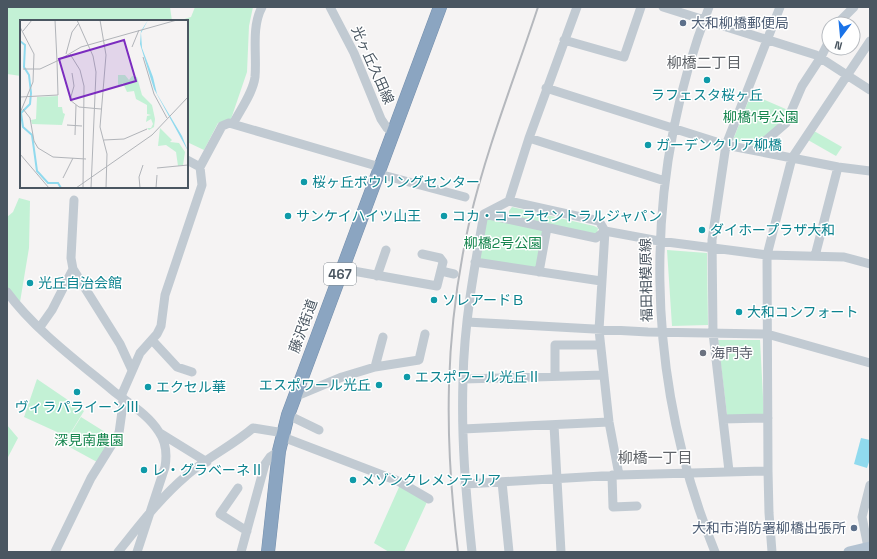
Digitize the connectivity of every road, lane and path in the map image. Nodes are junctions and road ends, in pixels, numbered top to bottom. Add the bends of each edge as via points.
1 (262, 7) edge
2 (330, 7) edge
3 (440, 7) edge
4 (577, 7) edge
5 (641, 7) edge
6 (663, 7) edge
7 (709, 7) edge
8 (780, 7) edge
9 (854, 7) edge
10 (845, 16) edge
11 (704, 20) junction
12 (564, 40) junction
13 (767, 40) junction
14 (870, 41) edge
15 (821, 57) junction
16 (847, 76) junction
17 (546, 88) junction
18 (870, 90) edge
19 (233, 124) junction
20 (673, 130) junction
21 (393, 132) junction
22 (528, 138) junction
23 (726, 146) junction
24 (757, 151) junction
25 (792, 158) junction
26 (188, 161) edge
27 (200, 167) junction
28 (838, 167) junction
29 (380, 171) junction
30 (868, 171) edge
31 (665, 181) junction
32 (465, 197) dead end
33 (74, 200) dead end
34 (509, 201) junction
35 (484, 214) junction
36 (548, 228) junction
37 (605, 231) junction
38 (659, 242) junction
39 (712, 248) junction
40 (386, 250) dead end
41 (422, 254) dead end
42 (767, 255) junction
43 (814, 256) junction
44 (475, 262) junction
45 (870, 264) edge
46 (73, 269) junction
47 (342, 269) junction
48 (441, 271) junction
49 (539, 272) junction
50 (454, 274) dead end
51 (378, 276) junction
52 (601, 281) junction
53 (7, 292) edge
54 (467, 322) junction
55 (40, 328) junction
56 (599, 330) junction
57 (661, 332) junction
58 (713, 333) junction
59 (425, 334) dead end
60 (767, 334) junction
61 (382, 337) dead end
62 (152, 340) junction
63 (600, 345) junction
64 (870, 362) edge
65 (375, 367) junction
66 (132, 370) junction
67 (192, 372) dead end
68 (604, 374) junction
69 (555, 376) junction
70 (463, 379) junction
71 (294, 397) junction
72 (123, 398) junction
73 (288, 416) junction
74 (768, 418) junction
75 (723, 419) junction
76 (609, 422) junction
77 (554, 425) junction
78 (462, 429) junction
79 (319, 430) dead end
80 (160, 433) junction
81 (283, 435) junction
82 (279, 451) junction
83 (207, 462) junction
84 (729, 471) junction
85 (768, 471) junction
86 (687, 472) junction
87 (616, 475) junction
88 (557, 479) junction
89 (502, 482) junction
90 (465, 484) junction
91 (870, 485) edge
92 (238, 488) dead end
93 (429, 499) dead end
94 (637, 506) dead end
95 (150, 513) junction
96 (247, 531) junction
97 (869, 547) edge
98 (55, 552) edge
99 (118, 552) edge
100 (137, 552) edge
101 (241, 552) edge
102 (268, 552) edge
103 (472, 552) edge
104 (509, 552) edge
105 (562, 552) edge
106 (715, 552) edge
107 (772, 552) edge
108 (849, 552) edge

1 - 19 street via 257,30 255,78
2 - 21 street, 光ヶ丘久田線 via 354,53 382,119
3 - 21 highway, 藤沢街道 / 467
4 - 12 street
5 - 12 street via 624,57
6 - 11 street
7 - 11 street, 福田相模原線
8 - 13 street
9 - 10 street
11 - 13 street
11 - 20 street, 福田相模原線 via 690,60
12 - 17 street
13 - 15 street
13 - 23 street
14 - 16 street
15 - 16 street
15 - 24 street via 802,86 786,123
16 - 18 street
16 - 25 street
17 - 20 street
17 - 22 street
19 - 27 street via 222,126
19 - 29 street
20 - 23 street
20 - 31 street, 福田相模原線
21 - 29 highway, 藤沢街道 / 467
22 - 31 street
22 - 34 street
23 - 24 street
23 - 39 street
24 - 25 street
25 - 28 street
25 - 42 street
26 - 27 street
27 - 62 street via 202,184 165,295 161,326
28 - 30 street
28 - 43 street
29 - 32 street
29 - 47 highway, 藤沢街道 / 467
31 - 38 street, 福田相模原線
33 - 46 street via 71,258
34 - 35 street
34 - 37 street via 599,221
35 - 36 street
35 - 44 street
36 - 37 street via 596,238
36 - 49 street
37 - 38 street
37 - 52 street
38 - 39 street
38 - 57 street, 福田相模原線
39 - 42 street
39 - 58 street
40 - 51 street
41 - 48 street via 440,258 443,262
42 - 43 street
42 - 60 street
43 - 45 street via 844,257
44 - 49 street
44 - 54 street
46 - 55 street
46 - 66 street via 117,338
47 - 51 street
47 - 71 highway, 藤沢街道 / 467
48 - 50 street
48 - 51 street via 437,286
49 - 52 street
52 - 56 street
53 - 55 street
54 - 56 street
54 - 70 street
55 - 72 street
56 - 57 street
56 - 63 street
57 - 58 street
57 - 86 street, 福田相模原線 via 669,393
58 - 60 street
58 - 75 street
59 - 65 street via 420,360
60 - 64 street
60 - 74 street
61 - 65 street
62 - 66 street via 140,353
62 - 67 street via 176,367
63 - 68 street
63 - 69 street via 555,345
65 - 71 street
66 - 72 street via 122,393
68 - 69 street
68 - 76 street
69 - 70 street
70 - 78 street
71 - 73 highway, 藤沢街道 / 467
72 - 80 street via 151,420
72 - 98 street via 119,433 91,478
73 - 79 street
73 - 81 highway, 藤沢街道 / 467
74 - 75 street
74 - 85 street
75 - 84 street
76 - 77 street
76 - 87 street
77 - 78 street
77 - 88 street
78 - 90 street
80 - 83 street
80 - 95 street via 165,444 166,457
81 - 82 highway, 藤沢街道 / 467
81 - 83 street via 253,428
81 - 93 street via 398,481
82 - 96 street via 270,457 266,464
82 - 102 highway, 藤沢街道 / 467
83 - 95 street via 186,476
84 - 85 street
84 - 86 street
85 - 107 street
86 - 87 street
86 - 106 street, 福田相模原線
87 - 88 street
87 - 94 street via 613,507
88 - 89 street
88 - 105 street
89 - 90 street
89 - 104 street
90 - 103 street
91 - 97 street via 862,517
92 - 96 street via 220,514
95 - 99 street
95 - 100 street
96 - 101 street
97 - 108 main road

